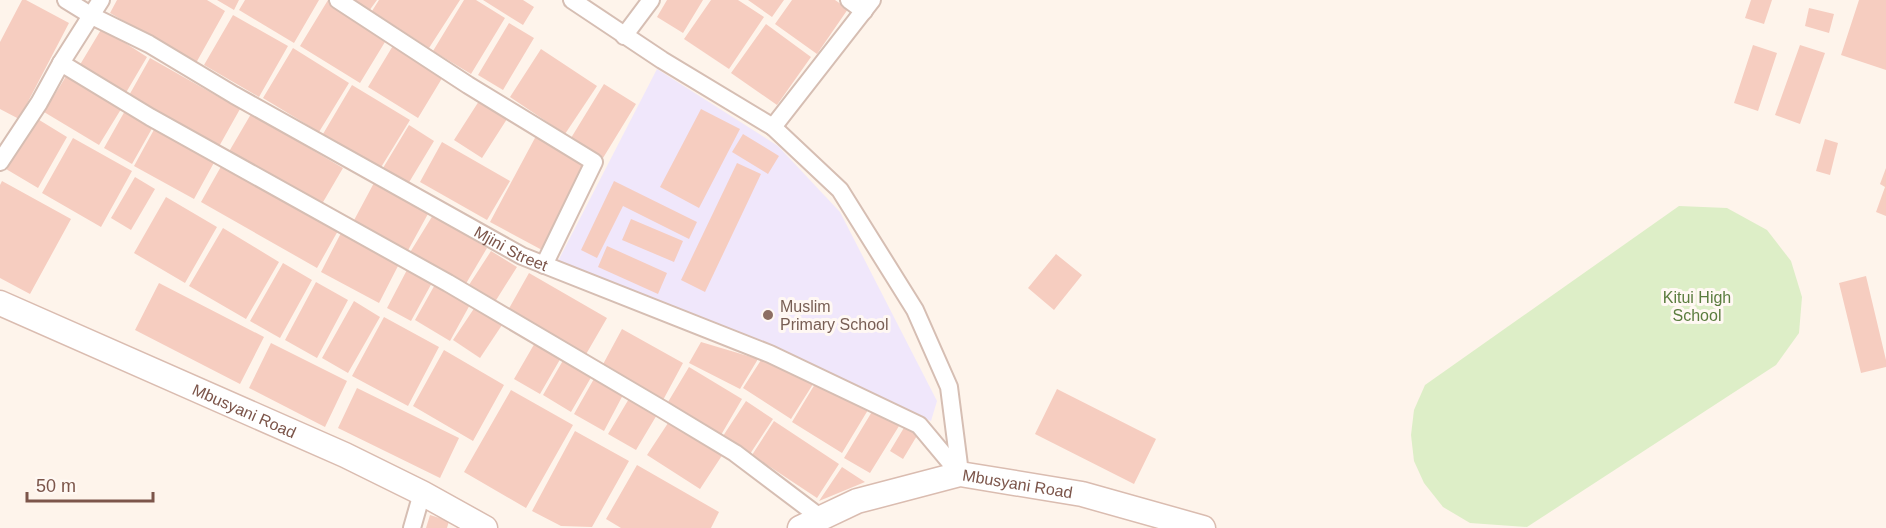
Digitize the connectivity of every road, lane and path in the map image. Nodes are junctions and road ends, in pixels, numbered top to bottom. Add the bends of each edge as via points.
1 (66, 0) edge
2 (101, 0) edge
3 (338, 0) edge
4 (572, 0) edge
5 (651, 0) edge
6 (849, 0) edge
7 (868, 5) edge
8 (92, 16) junction
9 (624, 36) junction
10 (61, 63) junction
11 (773, 127) junction
12 (0, 162) edge
13 (544, 265) junction
14 (0, 303) edge
15 (960, 474) junction
16 (422, 492) junction
17 (811, 523) edge
18 (412, 528) edge
19 (485, 528) edge
20 (1203, 528) edge

1 - 8 street, Mjini Street
2 - 8 street
3 - 13 street via 594,162
4 - 9 street
5 - 9 street
6 - 7 street
7 - 11 street
8 - 10 street
8 - 13 street, Mjini Street
9 - 11 street
10 - 12 street
10 - 17 street via 662,408 735,453
11 - 15 street via 840,190 915,310 949,387
13 - 15 street, Mjini Street via 770,354 920,425
14 - 16 street, Mbusyani Road
15 - 17 street, Mbusyani Road via 857,501
15 - 20 street, Mbusyani Road via 1082,494
16 - 18 street
16 - 19 street, Mbusyani Road

